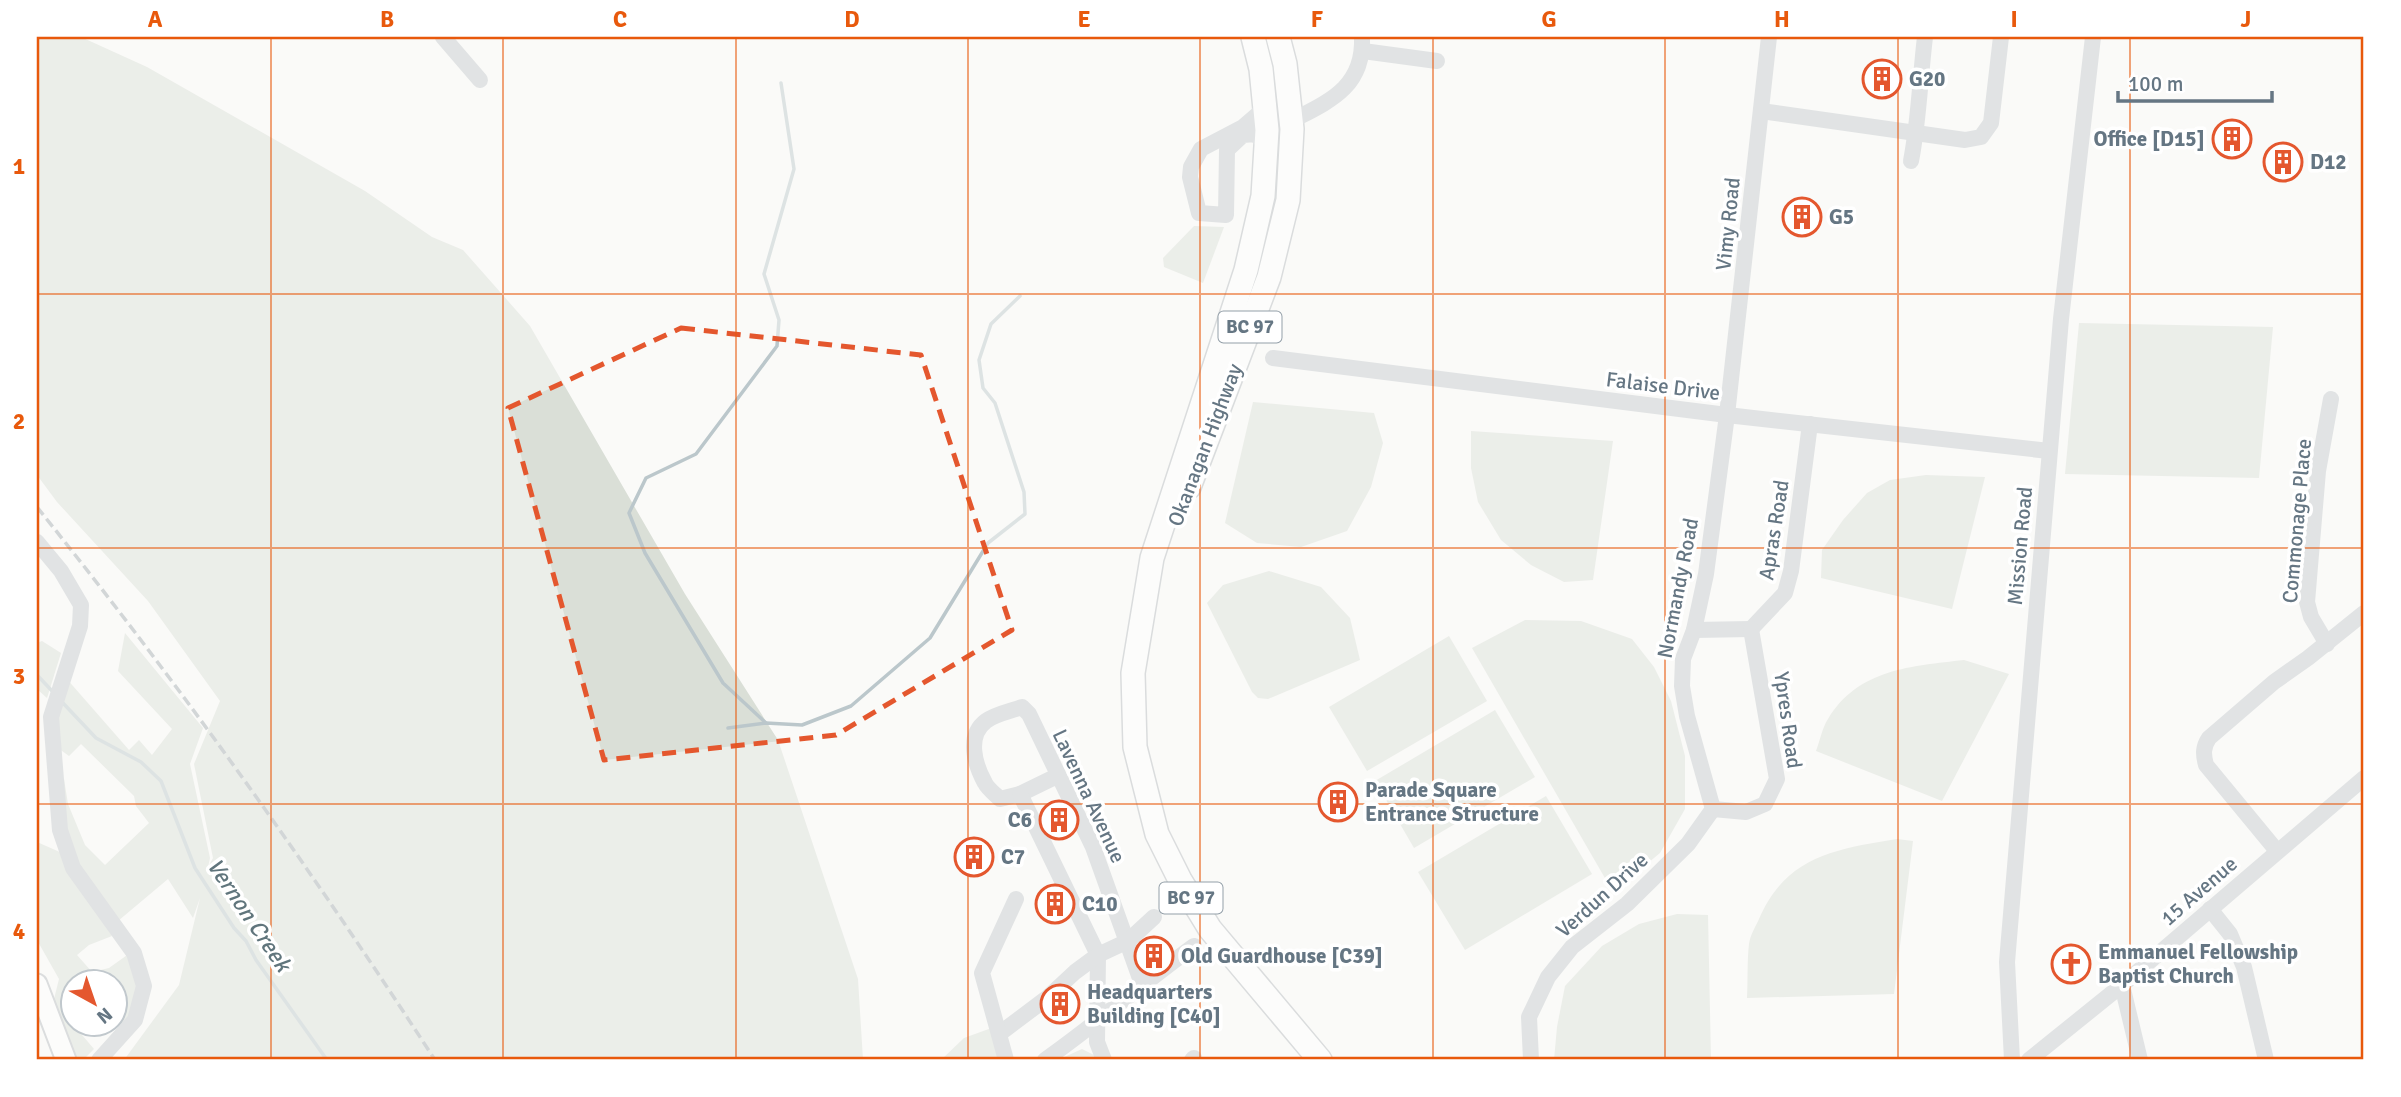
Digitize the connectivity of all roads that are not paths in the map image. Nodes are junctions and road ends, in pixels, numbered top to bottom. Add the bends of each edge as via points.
1 (443, 37) edge
2 (1253, 37) edge
3 (1278, 37) edge
4 (1769, 37) edge
5 (1925, 37) edge
6 (2001, 37) edge
7 (2094, 37) edge
8 (1362, 44) edge
9 (1437, 61) dead end
10 (480, 80) dead end
11 (1265, 108) junction
12 (1761, 111) junction
13 (1291, 121) junction
14 (1917, 131) junction
15 (1266, 144) junction
16 (1912, 161) dead end
17 (1273, 358) dead end
18 (2331, 399) dead end
19 (1727, 415) junction
20 (1810, 425) junction
21 (2049, 451) junction
22 (37, 542) edge
23 (1144, 605) junction
24 (2364, 612) edge
25 (1693, 629) junction
26 (1751, 629) junction
27 (2327, 644) junction
28 (1057, 776) junction
29 (2364, 778) edge
30 (1020, 794) junction
31 (1713, 808) junction
32 (2277, 851) junction
33 (1016, 899) dead end
34 (2210, 909) junction
35 (1154, 917) dead end
36 (1128, 941) junction
37 (1194, 946) dead end
38 (1098, 955) junction
39 (37, 984) edge
40 (1142, 984) junction
41 (2122, 985) junction
42 (1097, 1023) junction
43 (999, 1034) junction
44 (66, 1060) edge
45 (99, 1060) edge
46 (1006, 1060) edge
47 (1045, 1060) edge
48 (1104, 1060) edge
49 (1320, 1060) edge
50 (1531, 1060) edge
51 (2012, 1060) edge
52 (2029, 1060) edge
53 (2140, 1060) edge
54 (2266, 1060) edge

1 - 10 street
2 - 11 highway, Okanagan Highway / BC 97
3 - 13 highway, Okanagan Highway / BC 97
4 - 12 street, Vimy Road
5 - 14 street
6 - 14 street via 1991,123 1981,138 1965,140
7 - 21 street, Mission Road
8 - 9 street
8 - 13 street via 1358,68 1348,86 1331,101
11 - 15 highway, Okanagan Highway / BC 97
11 - 15 street via 1243,127 1201,149 1190,177 1199,214 1226,215 1227,150 1243,135 1255,134
12 - 14 street
12 - 19 street, Vimy Road
13 - 23 highway, Okanagan Highway / BC 97 via 1288,200 1269,276
14 - 16 street
15 - 23 highway, Okanagan Highway / BC 97 via 1263,196 1246,270 1167,508
17 - 19 street, Falaise Drive
18 - 27 street, Commonage Place via 2318,471 2308,602
19 - 20 street, Falaise Drive
19 - 25 street, Normandy Road via 1706,574
20 - 21 street, Falaise Drive
20 - 26 street, Apras Road via 1785,593
21 - 51 street, Mission Road via 2007,962
22 - 45 street via 81,606 80,626 51,717 60,830 73,868 134,953 144,986 135,1020
23 - 49 highway, Okanagan Highway / BC 97 via 1133,673 1135,747 1157,834 1210,929
24 - 27 street
25 - 26 street
25 - 31 street, Normandy Road via 1683,659 1682,686
26 - 31 street, Ypres Road via 1777,779 1765,804 1746,811
27 - 32 street via 2274,682 2204,745 2206,765
28 - 30 street
28 - 30 street, Lavenna Avenue via 1022,707 987,720 973,743 985,785 1000,799
28 - 36 street, Lavenna Avenue via 1093,847
29 - 32 street, 15 Avenue
30 - 38 street
31 - 50 street, Verdun Drive via 1688,844 1627,904 1572,947 1548,976 1529,1017
32 - 34 street, 15 Avenue
33 - 43 street via 982,973
34 - 41 street, 15 Avenue
34 - 54 street via 2230,934 2244,967
35 - 36 street
36 - 38 street
36 - 40 street, Lavenna Avenue
37 - 40 street
38 - 42 street
38 - 43 street
39 - 44 main road
40 - 42 street
41 - 52 street, 15 Avenue
41 - 53 street
42 - 47 street
42 - 48 street via 1097,1042
43 - 46 street

